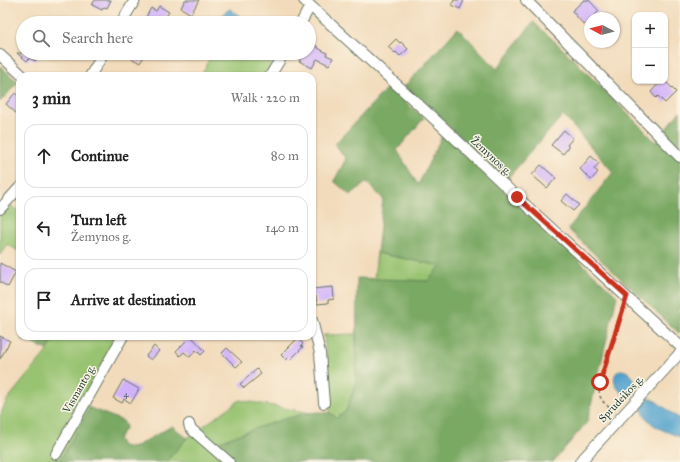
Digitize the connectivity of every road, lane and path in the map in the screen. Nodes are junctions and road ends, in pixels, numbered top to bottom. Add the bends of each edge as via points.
1 (135, 0) edge
2 (526, 0) edge
3 (307, 3) edge
4 (125, 16) edge
5 (303, 16) edge
6 (0, 55) edge
7 (100, 60) edge
8 (280, 60) edge
9 (19, 72) edge
10 (92, 72) edge
11 (272, 72) edge
12 (680, 157) edge
13 (16, 191) edge
14 (0, 209) edge
15 (627, 296) junction
16 (316, 336) edge
17 (121, 340) edge
18 (680, 346) edge
19 (680, 353) edge
20 (324, 403) dead end
21 (621, 417) junction
22 (189, 424) dead end
23 (56, 454) dead end
24 (229, 462) edge
25 (580, 462) edge

1 - 4 street
2 - 12 street
3 - 5 street
3 - 15 street, Žemynos g.
6 - 9 street
7 - 10 street
8 - 11 street
13 - 14 street
15 - 18 street, Žemynos g.
15 - 21 path via 598,390 603,403
16 - 20 street via 320,353
17 - 23 street, Vismanto g.
19 - 21 street, Sprudeikos g.
21 - 25 street, Sprudeikos g.
22 - 24 street via 190,428

